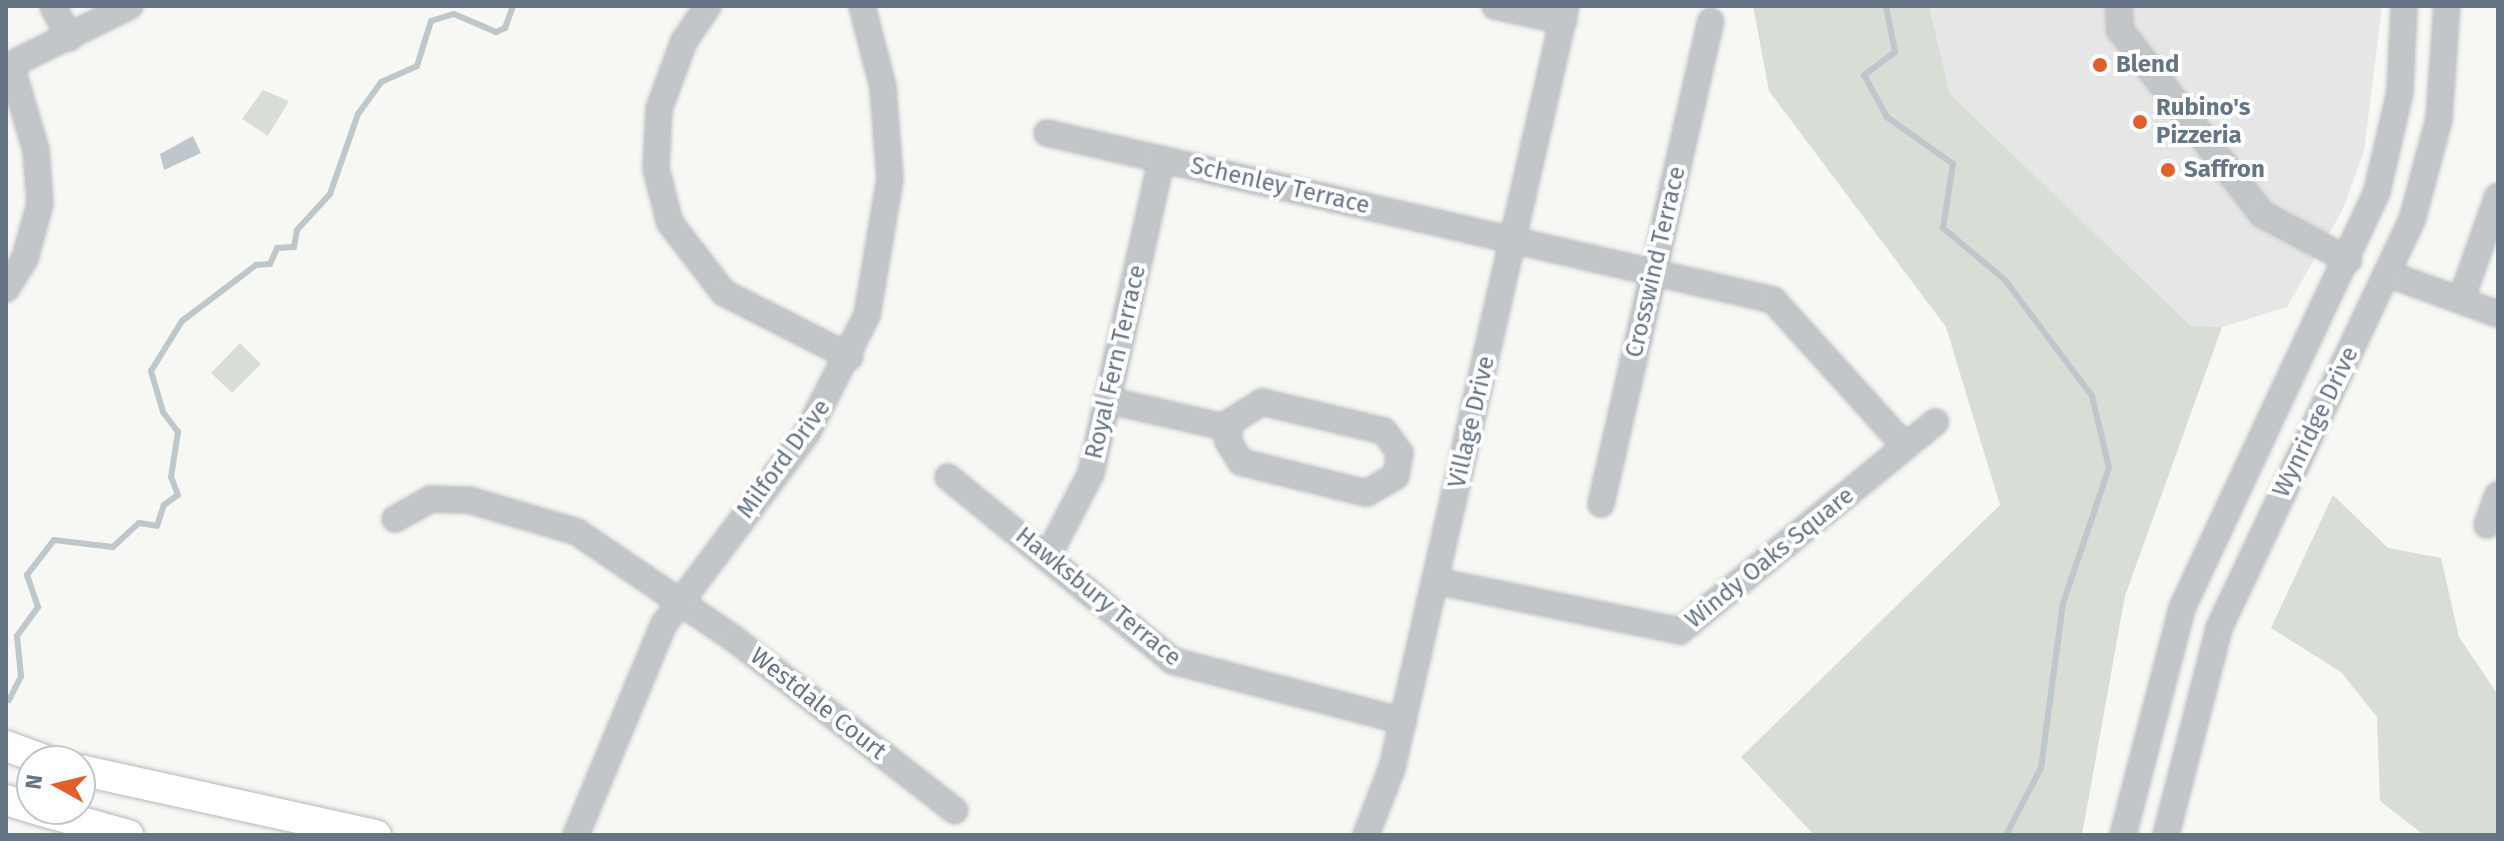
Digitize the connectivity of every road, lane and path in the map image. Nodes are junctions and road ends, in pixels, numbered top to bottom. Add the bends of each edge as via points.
1 (53, 6) edge
2 (708, 6) edge
3 (862, 6) edge
4 (1495, 6) edge
5 (2119, 6) edge
6 (2404, 6) edge
7 (2447, 6) edge
8 (118, 9) edge
9 (1565, 13) edge
10 (1711, 21) dead end
11 (69, 38) junction
12 (8, 67) edge
13 (1047, 133) dead end
14 (1162, 159) junction
15 (2498, 196) edge
16 (1514, 239) junction
17 (2348, 260) junction
18 (1654, 271) junction
19 (2388, 274) junction
20 (6, 289) edge
21 (2461, 300) junction
22 (2498, 314) edge
23 (850, 357) junction
24 (1107, 400) junction
25 (1935, 422) dead end
26 (1228, 428) junction
27 (1905, 446) junction
28 (948, 477) dead end
29 (2498, 495) edge
30 (1601, 504) dead end
31 (395, 519) dead end
32 (2487, 525) dead end
33 (1048, 556) junction
34 (1435, 581) junction
35 (679, 601) junction
36 (1403, 721) junction
37 (96, 774) edge
38 (955, 811) dead end
39 (93, 825) edge
40 (128, 835) edge
41 (376, 835) edge
42 (576, 835) edge
43 (1366, 835) edge
44 (2123, 835) edge
45 (2166, 835) edge

1 - 11 street
2 - 23 street via 684,41 659,109 656,169 670,223 724,293
3 - 23 street, Milford Drive via 883,87 890,179 879,269
4 - 9 street
5 - 17 street via 2120,30 2262,214
6 - 17 street, Wynridge Drive via 2391,145
7 - 19 street, Wynridge Drive via 2446,75 2428,172
8 - 11 street
9 - 16 street, Village Drive
10 - 18 street, Crosswind Terrace
11 - 12 street
12 - 20 street via 36,150 40,204 25,258
13 - 14 street, Schenley Terrace
14 - 16 street, Schenley Terrace
14 - 24 street, Royal Fern Terrace
15 - 21 street
16 - 18 street
16 - 34 street, Village Drive
17 - 44 street, Wynridge Drive via 2182,608
18 - 27 street via 1786,308
18 - 30 street, Crosswind Terrace
19 - 21 street
19 - 45 street, Wynridge Drive via 2219,628
21 - 22 street
23 - 35 street, Milford Drive via 807,433
24 - 26 street
24 - 33 street, Royal Fern Terrace via 1083,499
25 - 27 street, Windy Oaks Square
26 - 26 street via 1241,462 1366,493 1388,486 1400,464 1384,431 1276,405 1249,404
27 - 34 street, Windy Oaks Square via 1680,631
28 - 33 street, Hawksbury Terrace
29 - 32 street
31 - 35 street, Westdale Court via 431,499 517,509 577,532
33 - 36 street, Hawksbury Terrace via 1195,673
34 - 36 street, Village Drive
35 - 38 street, Westdale Court
35 - 42 street, Milford Drive via 628,697
36 - 43 street, Village Drive
37 - 41 main road
39 - 40 main road

